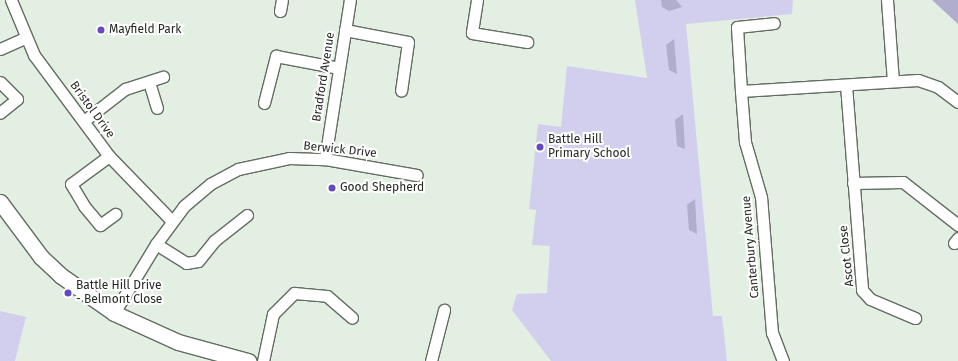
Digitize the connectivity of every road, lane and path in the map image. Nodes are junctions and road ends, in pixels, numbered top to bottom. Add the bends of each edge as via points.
1 (11, 0) edge
2 (282, 0) edge
3 (350, 0) edge
4 (477, 0) edge
5 (887, 0) edge
6 (280, 11) dead end
7 (774, 23) dead end
8 (345, 30) junction
9 (25, 38) junction
10 (527, 42) dead end
11 (0, 49) edge
12 (339, 68) junction
13 (163, 77) dead end
14 (893, 81) junction
15 (0, 82) edge
16 (149, 82) junction
17 (846, 85) junction
18 (401, 91) dead end
19 (741, 91) junction
20 (958, 102) edge
21 (264, 103) dead end
22 (157, 108) dead end
23 (0, 113) edge
24 (85, 120) junction
25 (109, 156) junction
26 (325, 159) junction
27 (417, 175) dead end
28 (853, 183) junction
29 (0, 202) edge
30 (115, 214) dead end
31 (247, 216) dead end
32 (172, 221) junction
33 (958, 225) edge
34 (156, 244) junction
35 (444, 310) dead end
36 (114, 313) junction
37 (352, 318) dead end
38 (915, 318) dead end
39 (248, 361) edge
40 (263, 361) edge
41 (431, 361) edge
42 (782, 361) edge

1 - 9 street, Bristol Drive
2 - 6 street
3 - 8 street, Bradford Avenue
4 - 10 street via 472,33
5 - 14 street
7 - 19 street, Canterbury Avenue via 737,27
8 - 12 street, Bradford Avenue
8 - 18 street via 408,42
9 - 11 street
9 - 24 street, Bristol Drive via 34,56
12 - 21 street via 276,56
12 - 26 street, Bradford Avenue
13 - 16 street
14 - 17 street
14 - 20 street via 931,83
15 - 23 street via 17,99
16 - 22 street
16 - 24 street via 125,89
17 - 19 street
17 - 28 street, Ascot Close
19 - 42 street, Canterbury Avenue via 745,142 761,197 772,333
24 - 25 street, Bristol Drive
25 - 30 street via 71,184 84,206 100,224
25 - 32 street, Bristol Drive
26 - 27 street, Berwick Drive
26 - 32 street, Berwick Drive via 288,158 238,169 210,184
28 - 33 street via 902,182
28 - 38 street, Ascot Close via 862,290 870,299
29 - 36 street via 41,257 60,275
31 - 34 street via 214,241 198,261 186,263
32 - 34 street, Berwick Drive
34 - 36 street, Berwick Drive
35 - 41 street
36 - 39 street via 178,342
37 - 40 street via 327,296 294,293 273,314

